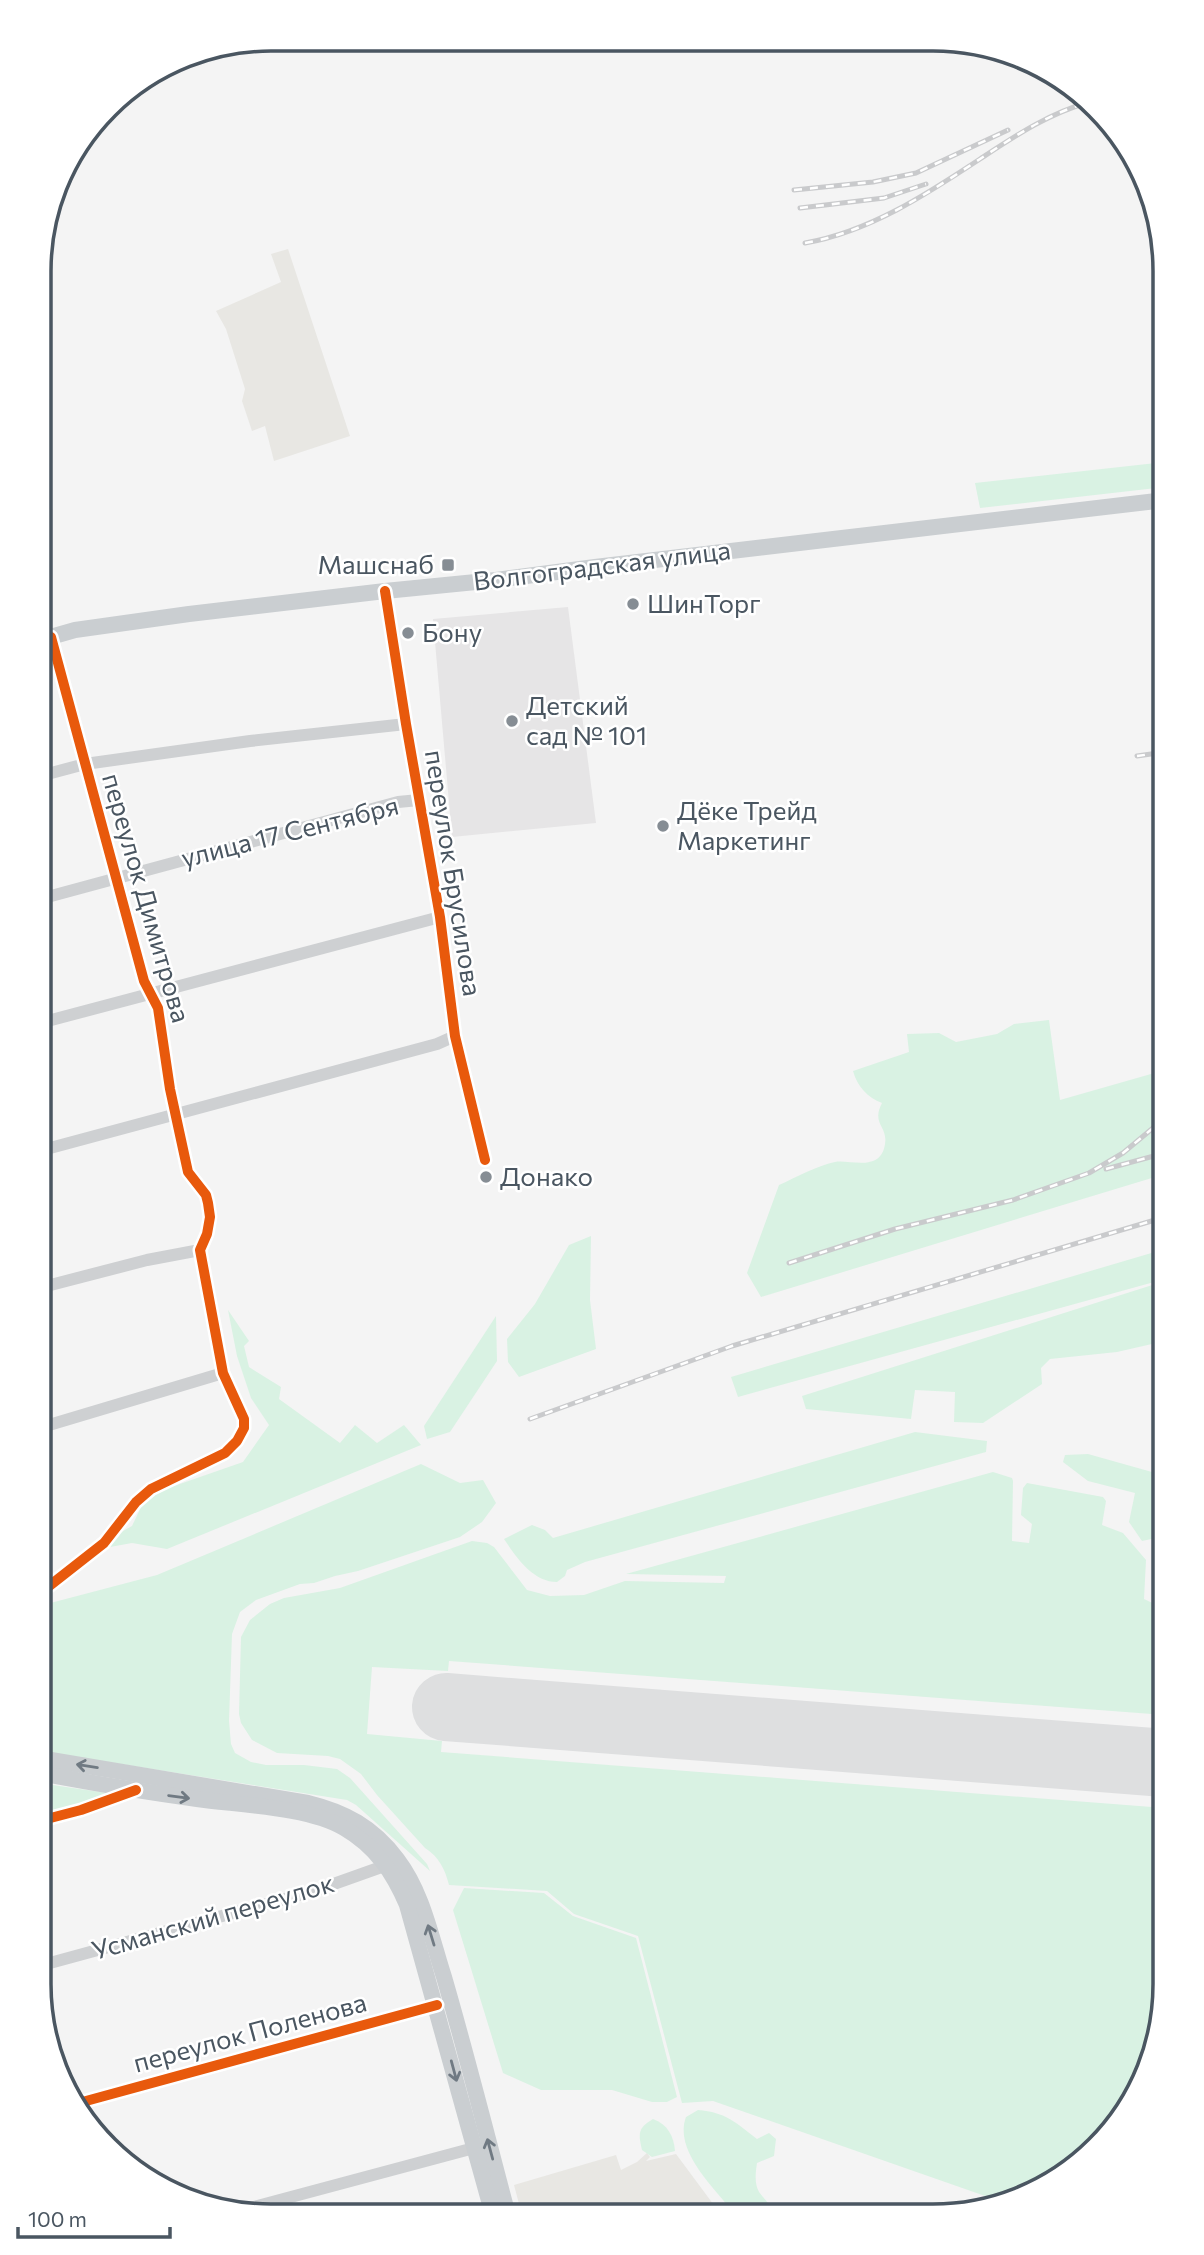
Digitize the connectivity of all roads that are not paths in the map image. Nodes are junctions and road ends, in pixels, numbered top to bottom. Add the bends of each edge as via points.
1 (1153, 502) edge
2 (385, 590) junction
3 (51, 637) edge
4 (51, 654) edge
5 (405, 724) junction
6 (85, 764) junction
7 (51, 773) edge
8 (419, 800) junction
9 (115, 880) junction
10 (51, 896) edge
11 (440, 918) junction
12 (150, 993) junction
13 (51, 1020) edge
14 (455, 1036) junction
15 (175, 1113) junction
16 (51, 1148) edge
17 (485, 1160) dead end
18 (200, 1250) junction
19 (51, 1285) edge
20 (223, 1373) junction
21 (51, 1424) edge
22 (51, 1585) edge
23 (51, 1760) edge
24 (51, 1775) edge
25 (136, 1790) junction
26 (51, 1818) edge
27 (387, 1865) junction
28 (51, 1962) edge
29 (436, 2005) junction
30 (85, 2101) edge
31 (474, 2148) junction
32 (266, 2204) edge
33 (489, 2204) edge
34 (505, 2204) edge

1 - 2 main road, Волгоградская улица
2 - 3 main road, Волгоградская улица via 131,621
2 - 5 street, переулок Брусилова
4 - 6 street, переулок Димитрова
5 - 6 street
5 - 8 street, переулок Брусилова
6 - 7 street
6 - 9 street, переулок Димитрова
8 - 9 street, улица 17 Сентября
8 - 11 street, переулок Брусилова
9 - 10 street, улица 17 Сентября
9 - 12 street, переулок Димитрова
11 - 12 street
11 - 14 street, переулок Брусилова
12 - 13 street
12 - 15 street, переулок Димитрова via 158,1008
14 - 15 street
14 - 17 street, переулок Брусилова
15 - 16 street
15 - 18 street, переулок Димитрова via 188,1172 208,1203 210,1217
18 - 19 street
18 - 20 street, переулок Димитрова
20 - 21 street
20 - 22 street, переулок Димитрова via 244,1419 237,1441 225,1453 152,1489 104,1543
34 -> 23 main road via 419,1896 397,1858 375,1836 334,1809
24 - 25 main road
25 - 26 street
25 -> 27 main road via 311,1815 344,1828
27 - 28 street, Усманский переулок via 314,1891
27 - 29 main road via 407,1905
29 - 30 street, переулок Поленова
29 -> 31 main road
31 - 32 street
31 - 33 main road

